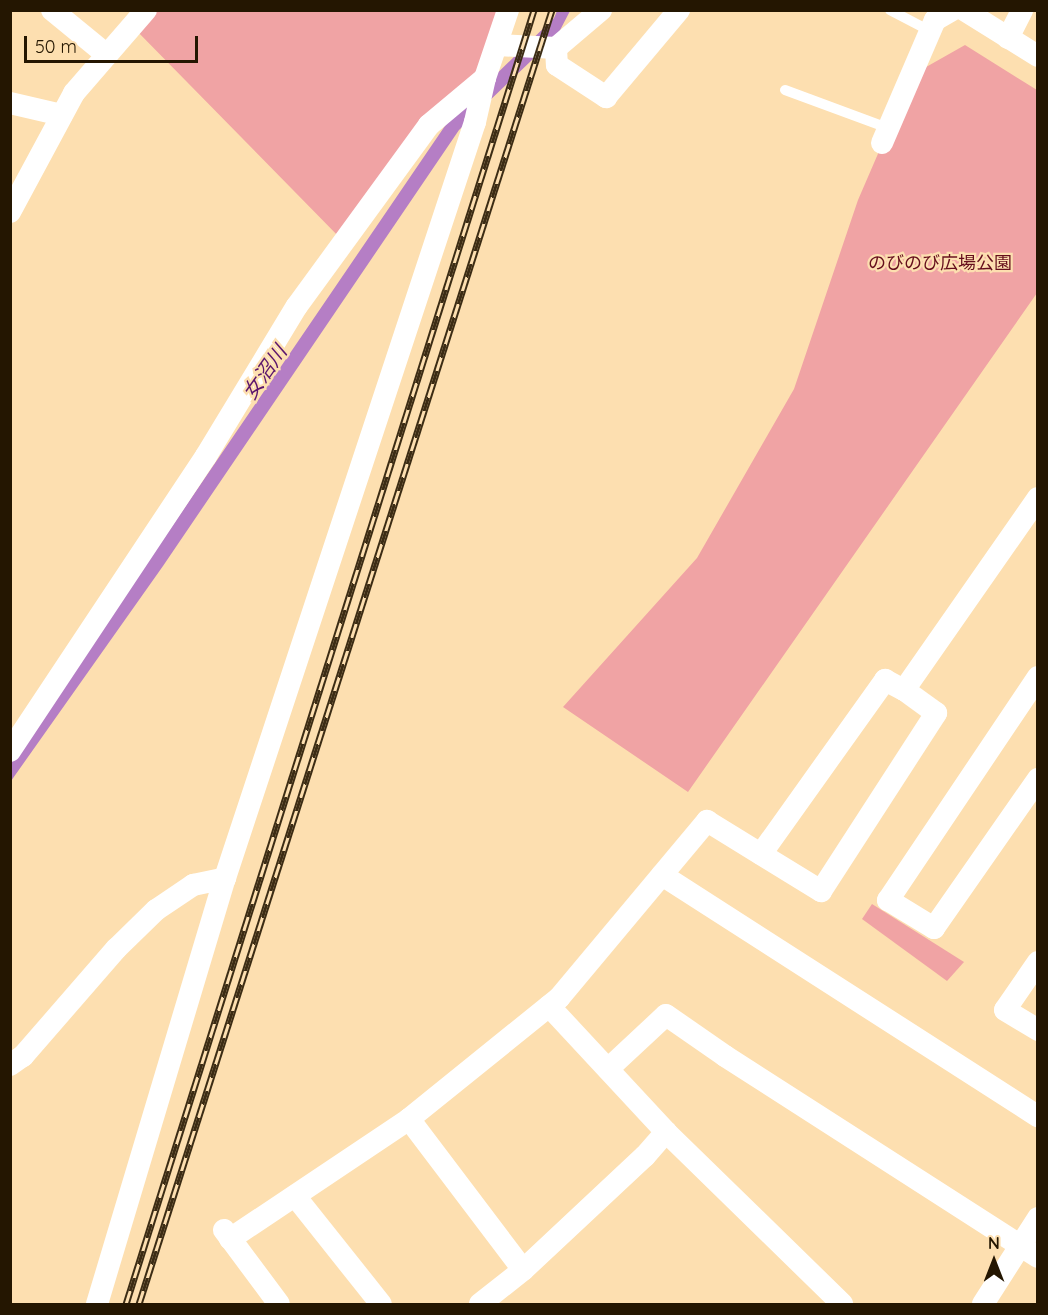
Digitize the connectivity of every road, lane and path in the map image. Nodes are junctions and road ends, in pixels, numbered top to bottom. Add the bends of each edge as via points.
1 (52, 10) edge
2 (146, 10) edge
3 (508, 10) edge
4 (602, 10) edge
5 (679, 10) edge
6 (890, 10) edge
7 (952, 10) edge
8 (964, 10) edge
9 (1022, 10) edge
10 (930, 31) junction
11 (1008, 38) junction
12 (498, 45) junction
13 (555, 48) junction
14 (107, 55) junction
15 (1038, 56) edge
16 (485, 78) junction
17 (784, 90) dead end
18 (10, 103) edge
19 (62, 115) junction
20 (885, 136) joint
21 (10, 212) edge
22 (1038, 498) edge
23 (1038, 677) edge
24 (904, 690) junction
25 (10, 751) edge
26 (1038, 779) edge
27 (760, 854) junction
28 (662, 875) junction
29 (225, 878) junction
30 (1038, 962) edge
31 (549, 1005) junction
32 (1038, 1030) edge
33 (10, 1065) edge
34 (608, 1069) junction
35 (1038, 1116) edge
36 (409, 1119) junction
37 (666, 1132) junction
38 (295, 1196) junction
39 (1038, 1218) edge
40 (1029, 1251) edge
41 (523, 1270) junction
42 (98, 1305) edge
43 (279, 1305) edge
44 (381, 1305) edge
45 (480, 1305) edge
46 (842, 1305) edge
47 (983, 1305) edge

1 - 14 street
2 - 14 street
3 - 12 street
4 - 13 street
5 - 13 street via 606,97 557,65
6 - 10 lane
7 - 10 street via 935,20
8 - 11 street
9 - 11 street
10 - 20 street
11 - 15 street
12 - 13 street
12 - 16 street
14 - 19 street via 74,93
16 - 25 street via 429,125 297,306 206,456
16 - 29 street via 475,122
17 - 20 lane
18 - 19 street
19 - 21 street
22 - 24 street
23 - 26 street via 888,900 934,928
24 - 27 street via 885,680
24 - 27 street via 936,713 821,891
27 - 28 street via 707,821
28 - 31 street
28 - 35 street
29 - 33 street via 193,885 156,910 116,949 23,1056
29 - 42 street
30 - 32 street via 1005,1010
31 - 34 street
31 - 36 street
34 - 37 street
34 - 40 street via 666,1015
36 - 38 street
36 - 41 street
37 - 41 street
37 - 46 street
38 - 43 street via 227,1234
38 - 44 street
39 - 40 street
40 - 47 street
41 - 45 street

